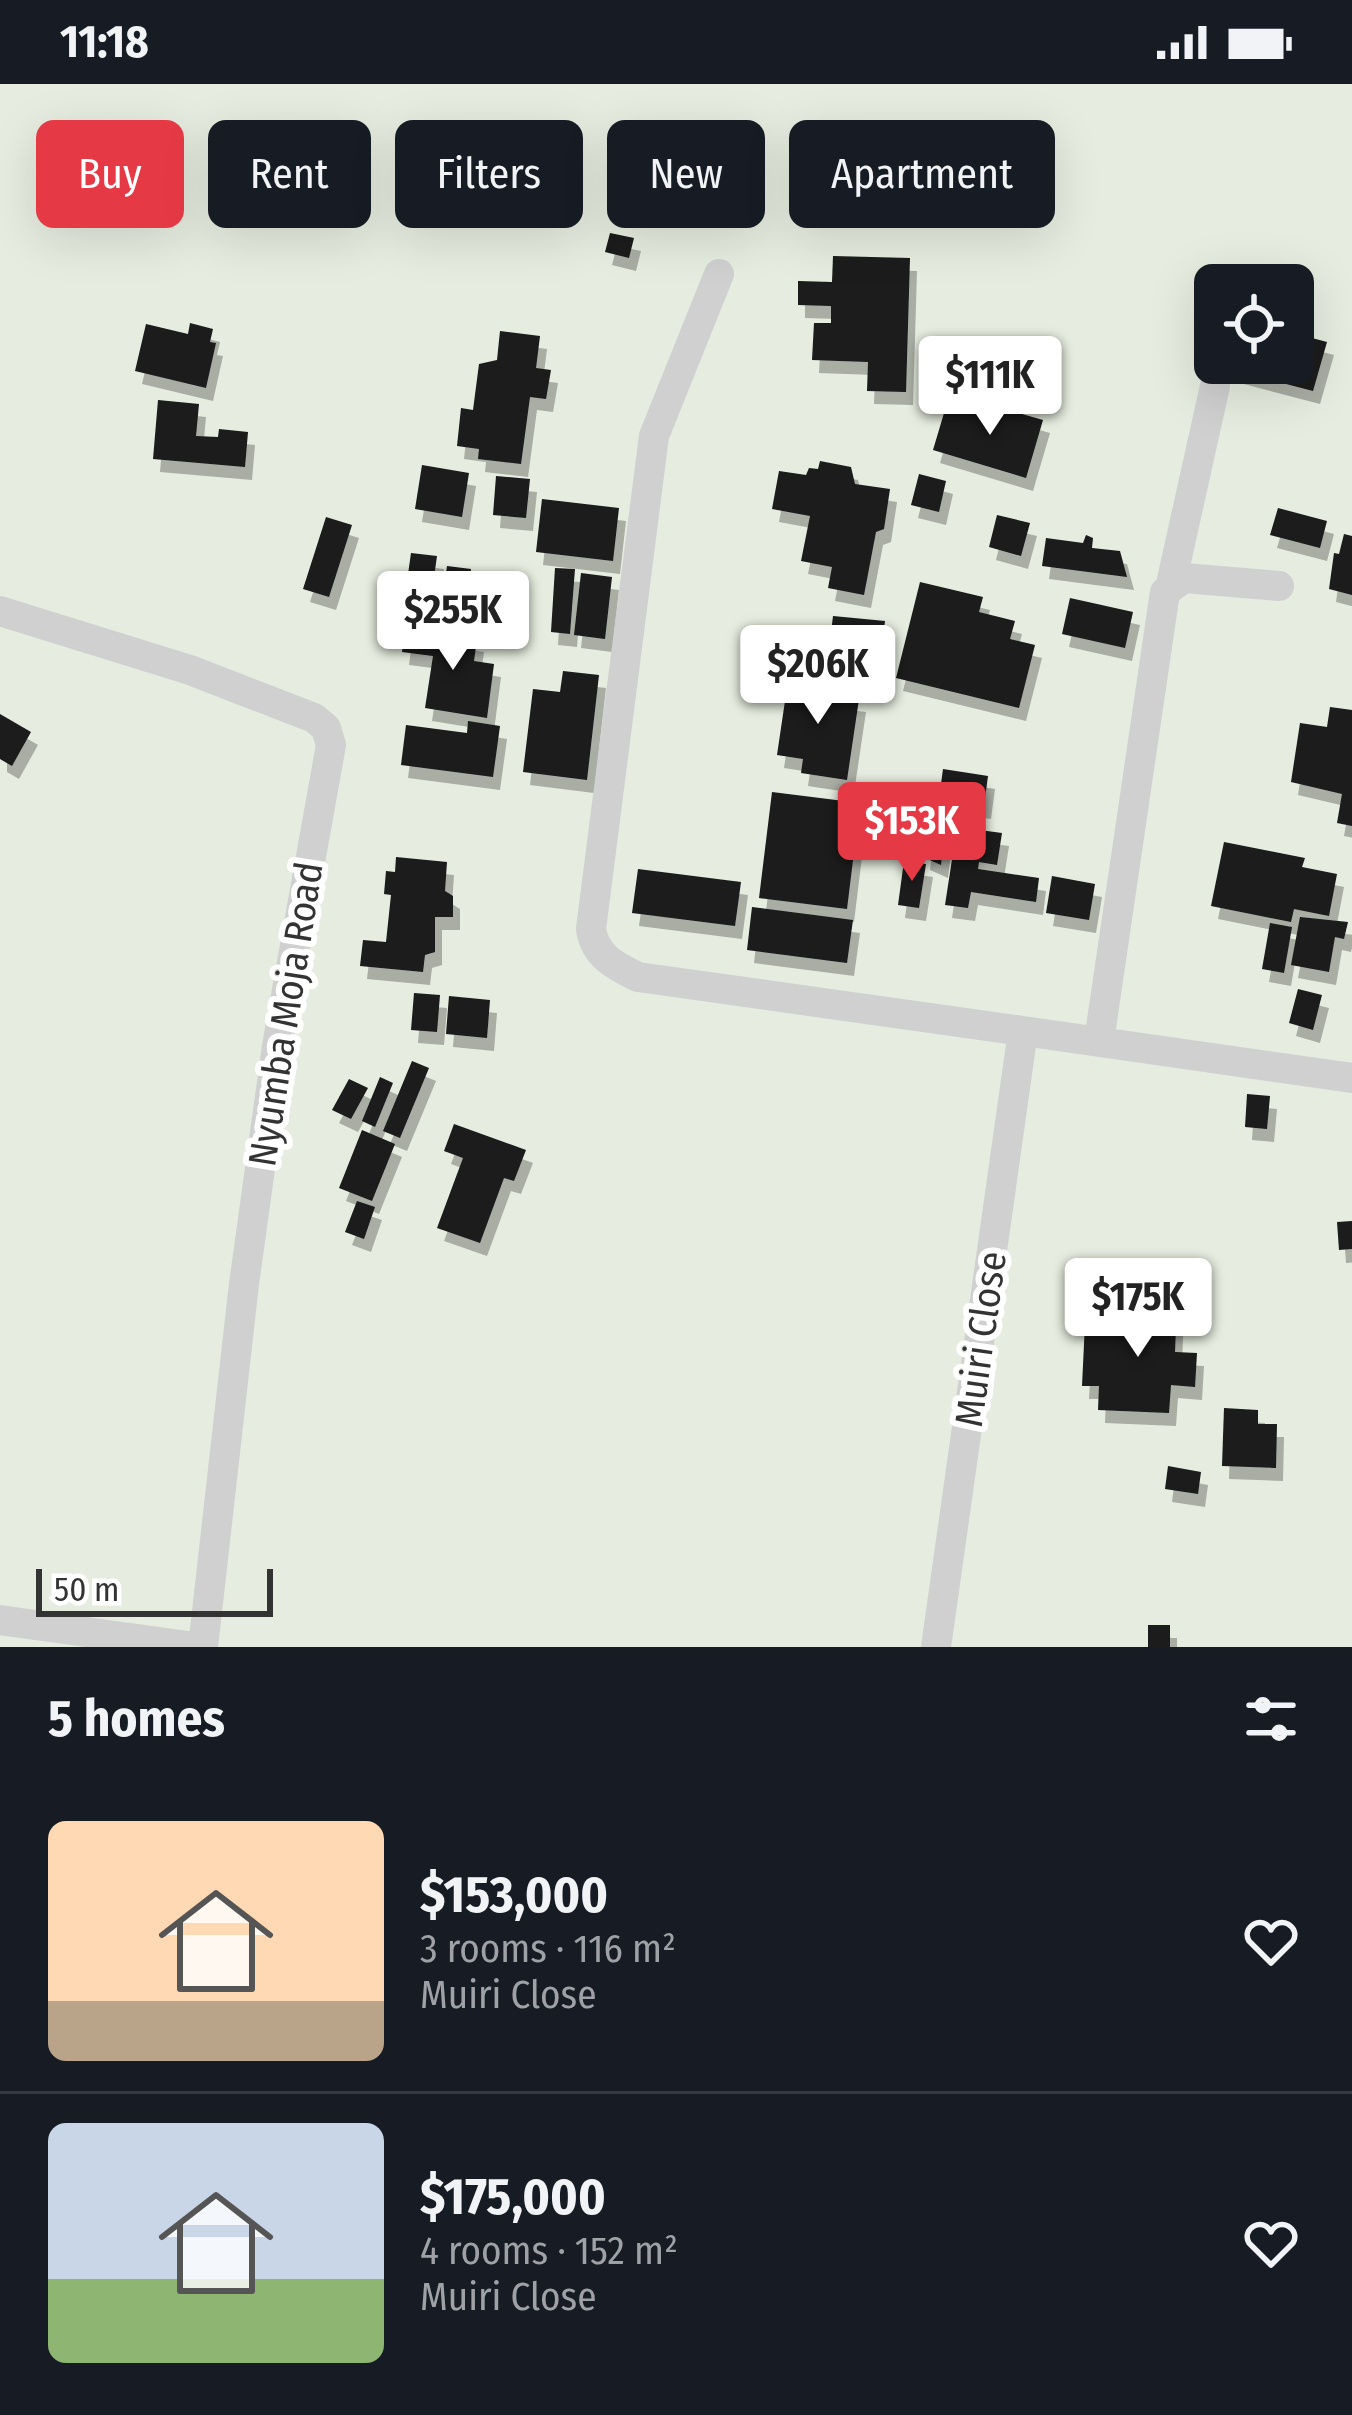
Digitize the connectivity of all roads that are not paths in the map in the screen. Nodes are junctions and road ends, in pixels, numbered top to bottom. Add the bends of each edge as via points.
1 (719, 274) dead end
2 (1215, 386) dead end
3 (1171, 584) junction
4 (1280, 586) dead end
5 (0, 610) edge
6 (1023, 1031) junction
7 (1099, 1041) junction
8 (1352, 1078) edge
9 (0, 1621) edge
10 (199, 1647) edge
11 (936, 1647) edge

1 - 6 street via 654,436 590,914 593,942 616,967 638,976
2 - 3 street
3 - 4 street via 1194,578
3 - 7 street
5 - 10 street, Nyumba Moja Road via 314,718 331,745 277,1046
6 - 7 street
6 - 11 street, Muiri Close
7 - 8 street
9 - 10 street

